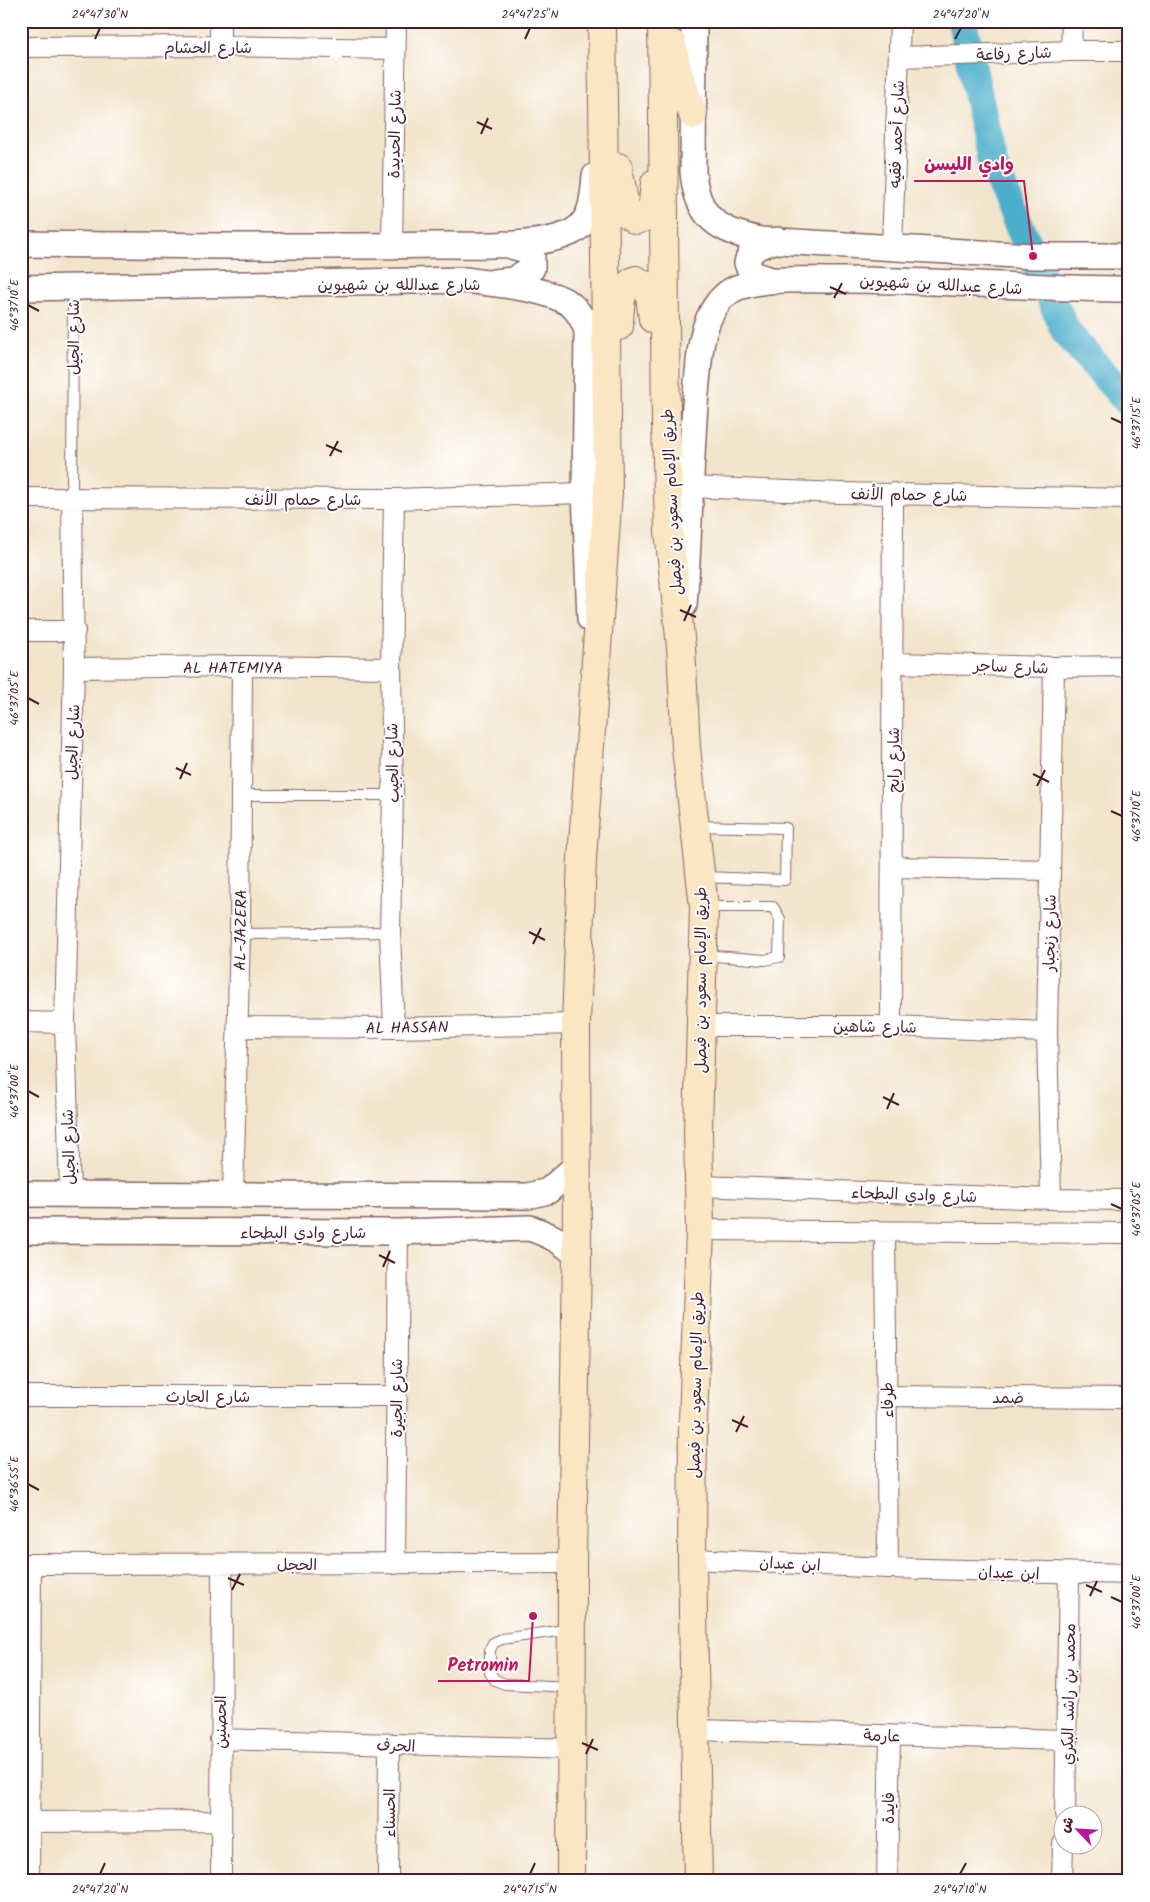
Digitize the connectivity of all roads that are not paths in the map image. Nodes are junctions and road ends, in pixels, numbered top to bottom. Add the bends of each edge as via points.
1 (220, 21) edge
2 (396, 21) edge
3 (662, 21) edge
4 (667, 21) edge
5 (694, 21) edge
6 (900, 21) edge
7 (1072, 21) edge
8 (602, 24) edge
9 (220, 46) junction
10 (21, 47) edge
11 (395, 49) junction
12 (1072, 51) junction
13 (1129, 51) edge
14 (900, 57) junction
15 (662, 97) junction
16 (602, 101) junction
17 (693, 115) junction
18 (778, 240) junction
19 (501, 243) junction
20 (21, 244) edge
21 (392, 246) junction
22 (892, 247) junction
23 (1129, 256) edge
24 (775, 281) junction
25 (482, 283) junction
26 (21, 288) edge
27 (73, 289) junction
28 (1129, 289) edge
29 (666, 424) junction
30 (607, 447) junction
31 (689, 487) junction
32 (585, 492) junction
33 (892, 493) junction
34 (21, 498) edge
35 (72, 498) junction
36 (1129, 498) edge
37 (394, 499) junction
38 (21, 631) edge
39 (75, 631) junction
40 (681, 647) junction
41 (893, 663) junction
42 (242, 666) junction
43 (1129, 666) edge
44 (1054, 667) junction
45 (74, 668) junction
46 (391, 668) junction
47 (594, 683) junction
48 (241, 795) junction
49 (393, 795) junction
50 (696, 826) junction
51 (892, 867) junction
52 (1050, 870) junction
53 (701, 877) junction
54 (704, 907) junction
55 (390, 932) junction
56 (240, 934) junction
57 (702, 954) junction
58 (21, 1022) edge
59 (65, 1023) junction
60 (576, 1024) junction
61 (702, 1026) junction
62 (891, 1026) junction
63 (238, 1027) junction
64 (394, 1028) junction
65 (1047, 1032) junction
66 (575, 1167) junction
67 (699, 1186) junction
68 (21, 1194) edge
69 (70, 1194) junction
70 (233, 1195) junction
71 (1051, 1199) junction
72 (1129, 1200) edge
73 (700, 1230) junction
74 (21, 1231) edge
75 (398, 1232) junction
76 (885, 1232) junction
77 (1129, 1233) edge
78 (577, 1256) junction
79 (21, 1396) edge
80 (395, 1396) junction
81 (887, 1396) junction
82 (1129, 1398) edge
83 (692, 1559) junction
84 (572, 1563) junction
85 (26, 1564) edge
86 (222, 1564) junction
87 (395, 1564) junction
88 (888, 1568) junction
89 (1069, 1573) junction
90 (1129, 1574) edge
91 (572, 1628) junction
92 (572, 1687) junction
93 (695, 1730) junction
94 (890, 1735) junction
95 (220, 1739) junction
96 (1068, 1740) junction
97 (389, 1745) junction
98 (572, 1749) junction
99 (1065, 1804) edge
100 (221, 1821) junction
101 (25, 1822) edge
102 (1063, 1854) edge
103 (29, 1881) edge
104 (221, 1881) edge
105 (388, 1881) edge
106 (571, 1881) edge
107 (698, 1881) edge
108 (887, 1881) edge
109 (1062, 1881) edge

1 - 9 street
2 - 11 street, شارع الحديدة
3 - 15 main road, طريق الإمام سعود بن فيصل
4 - 17 main road via 677,69
5 - 17 street, شارع عبدالله بن شهيوين
6 - 14 street, شارع أحمد فقيه
7 - 12 street
8 - 15 main road via 619,180 626,213 636,220 649,216 652,211
8 - 16 main road
9 - 10 street, شارع الحشام
9 - 11 street, شارع الحشام
11 - 21 street, شارع الحديدة
12 - 13 street, شارع رفاعة
12 - 14 street, شارع رفاعة
14 - 22 street, شارع أحمد فقيه
15 - 29 main road, طريق الإمام سعود بن فيصل
16 - 19 street via 592,206 585,222 573,232 551,239
16 - 30 main road
17 - 18 street, شارع عبدالله بن شهيوين via 695,192 708,217 727,230 761,240
18 - 22 street, شارع عبدالله بن شهيوين
18 - 24 street via 758,246 751,252 747,263 752,274
19 - 21 street
19 - 25 street via 526,250 532,255 532,268 512,280
20 - 21 street
22 - 23 street, شارع عبدالله بن شهيوين via 1033,256
24 - 28 street, شارع عبدالله بن شهيوين via 877,280 1047,289
24 - 31 street, شارع عبدالله بن شهيوين via 738,287 721,298 712,312 699,363
25 - 27 street, شارع عبدالله بن شهيوين via 466,280
25 - 32 street, شارع عبدالله بن شهيوين via 554,297 571,304 581,315 587,330
26 - 27 street, شارع عبدالله بن شهيوين
27 - 35 lane, شارع الجيل
29 - 30 main road via 656,378 652,301 649,288 636,280 629,283 624,291 620,306
29 - 40 main road, طريق الإمام سعود بن فيصل via 670,530
30 - 47 main road via 608,492
31 - 33 street, شارع حمام الأنف via 841,494
31 - 40 street, شارع عبدالله بن شهيوين via 689,548
32 - 37 street, شارع حمام الأنف
32 - 47 street, شارع عبدالله بن شهيوين
33 - 36 street, شارع حمام الأنف
33 - 41 street, شارع رابح
34 - 35 street, شارع حمام الأنف
35 - 37 street, شارع حمام الأنف
35 - 39 street, شارع الجيل
37 - 46 street, شارع الجيب
38 - 39 street
39 - 45 street, شارع الجيل
40 - 50 main road, طريق الإمام سعود بن فيصل via 686,748
41 - 44 street, شارع ساجر
41 - 51 street, شارع رابح
42 - 45 street, AL HATEMIYA
42 - 46 street, AL HATEMIYA
42 - 48 street, AL-JAZERA
43 - 44 street, شارع ساجر
44 - 52 street, شارع زنجبار
45 - 59 street, شارع الجيل
46 - 49 street, شارع الجيب
47 - 60 main road via 582,858
48 - 49 lane
48 - 56 street, AL-JAZERA
49 - 55 street, شارع الجيب
50 - 53 main road, طريق الإمام سعود بن فيصل
50 - 53 lane via 786,828 785,880
51 - 52 street
51 - 62 street, شارع رابح
52 - 65 street, شارع زنجبار
53 - 54 main road, طريق الإمام سعود بن فيصل
54 - 57 main road, طريق الإمام سعود بن فيصل
54 - 57 lane via 773,907 780,919 779,957 765,960
55 - 56 lane
55 - 64 street, شارع الجيب
56 - 63 street, AL-JAZERA
57 - 61 main road, طريق الإمام سعود بن فيصل
58 - 59 street
59 - 69 street, شارع الجيل
60 - 64 street, AL HASSAN
60 - 66 main road
61 - 62 street, شارع شاهين
61 - 67 main road, طريق الإمام سعود بن فيصل
62 - 65 street, شارع شاهين
63 - 64 street, AL HASSAN
63 - 70 street, AL-JAZERA
65 - 71 street, شارع زنجبار
66 - 70 street via 548,1190 528,1196
66 - 78 main road
67 - 71 street, شارع وادي البطحاء
67 - 73 main road, طريق الإمام سعود بن فيصل
68 - 69 street
69 - 70 street
71 - 72 street, شارع وادي البطحاء
73 - 76 street
73 - 83 main road, طريق الإمام سعود بن فيصل
74 - 75 street, شارع وادي البطحاء
75 - 78 street, شارع وادي البطحاء via 530,1228 566,1244
75 - 80 street, شارع الجيرة
76 - 77 street
76 - 81 street, طرفاء
78 - 84 main road
79 - 80 street, شارع الحارث
80 - 87 street, شارع الجيرة
81 - 82 street, ضمد
81 - 88 street, طرفاء
83 - 88 street, ابن عبدان
83 - 93 main road, طريق الإمام سعود بن فيصل
84 - 87 street, الحجل
84 - 91 main road
85 - 86 street, الحجل
85 - 101 street
86 - 87 street, الحجل
86 - 95 street, الحصنين
88 - 89 street, ابن عيدان
89 - 90 street, ابن عيدان
89 - 96 street, محمد بن راشد البكري
91 - 92 main road
91 - 92 lane via 494,1643 490,1650 490,1673 495,1680 505,1684
92 - 98 main road
93 - 94 street, عارمة
93 - 107 main road, طريق الإمام سعود بن فيصل
94 - 96 street, عارمة
94 - 108 street, فايدة
95 - 97 street, الحرف
95 - 100 street, الحصنين
96 - 99 street, محمد بن راشد البكري
97 - 98 street, الحرف
97 - 105 street, الحسناء
98 - 106 main road
100 - 101 street
100 - 104 street, الحصنين
101 - 103 street
102 - 109 street

